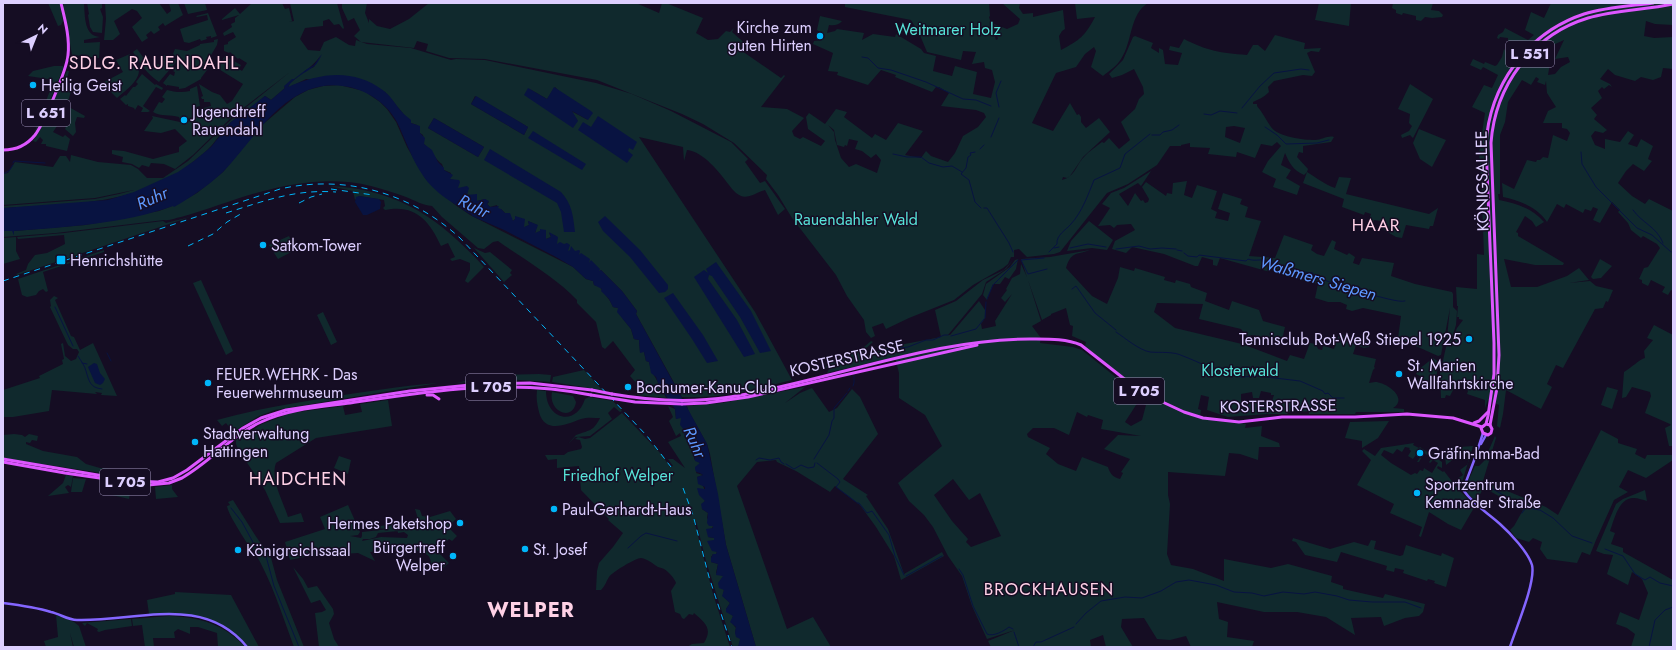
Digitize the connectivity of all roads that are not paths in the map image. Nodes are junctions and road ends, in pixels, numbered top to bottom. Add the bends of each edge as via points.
1 (61, 3) edge
2 (1653, 3) edge
3 (1673, 4) edge
4 (3, 150) edge
5 (542, 386) junction
6 (557, 387) junction
7 (416, 394) junction
8 (439, 399) dead end
9 (681, 402) junction
10 (1489, 410) junction
11 (1464, 420) junction
12 (1473, 423) junction
13 (1486, 424) junction
14 (1490, 425) junction
15 (1481, 427) junction
16 (1484, 434) junction
17 (3, 461) edge
18 (196, 466) junction
19 (3, 603) edge
20 (248, 647) edge
21 (1510, 647) edge

1 - 4 main road, L 651 via 68,39 68,54 62,78 36,135 21,147
2 - 10 main road, KÖNIGSALLEE / L 551 via 1594,12 1558,26 1537,40 1519,58 1496,96 1486,145 1494,343 1494,374
3 - 14 main road, KÖNIGSALLEE / L 551 via 1596,16 1568,26 1530,54 1512,77 1502,97 1491,143 1499,355 1497,388
5 - 6 main road, L 705
5 - 7 main road, L 705 via 489,387
5 - 18 main road, L 705 via 491,383 444,387 286,410 260,418 225,440
6 - 9 main road, L 705, bridge
6 - 9 main road, L 705, bridge via 635,402
7 - 8 main road, L 705 via 431,394
7 - 18 main road, L 705 via 311,409 275,417 239,434
9 - 11 main road, KOSTERSTRASSE / L 705 via 706,403 748,397 941,349 994,341 1030,339 1076,342 1141,392 1189,414 1208,419 1239,422 1282,417 1401,414
10 - 12 main road via 1481,420
10 - 13 main road, KÖNIGSALLEE / L 551
11 - 12 main road, L 705
11 - 15 main road, L 705
12 - 15 main road, L 705
13 - 14 main road
13 - 15 main road
14 - 16 main road, KÖNIGSALLEE / L 551 via 1492,431
15 - 16 main road
16 - 21 main road, KÖNIGSALLEE / L 551 via 1464,491 1474,503 1505,528 1532,563 1532,580
17 - 18 main road, L 705 via 148,485 169,483
19 - 20 main road via 48,611 76,620 167,614 191,615 224,627

